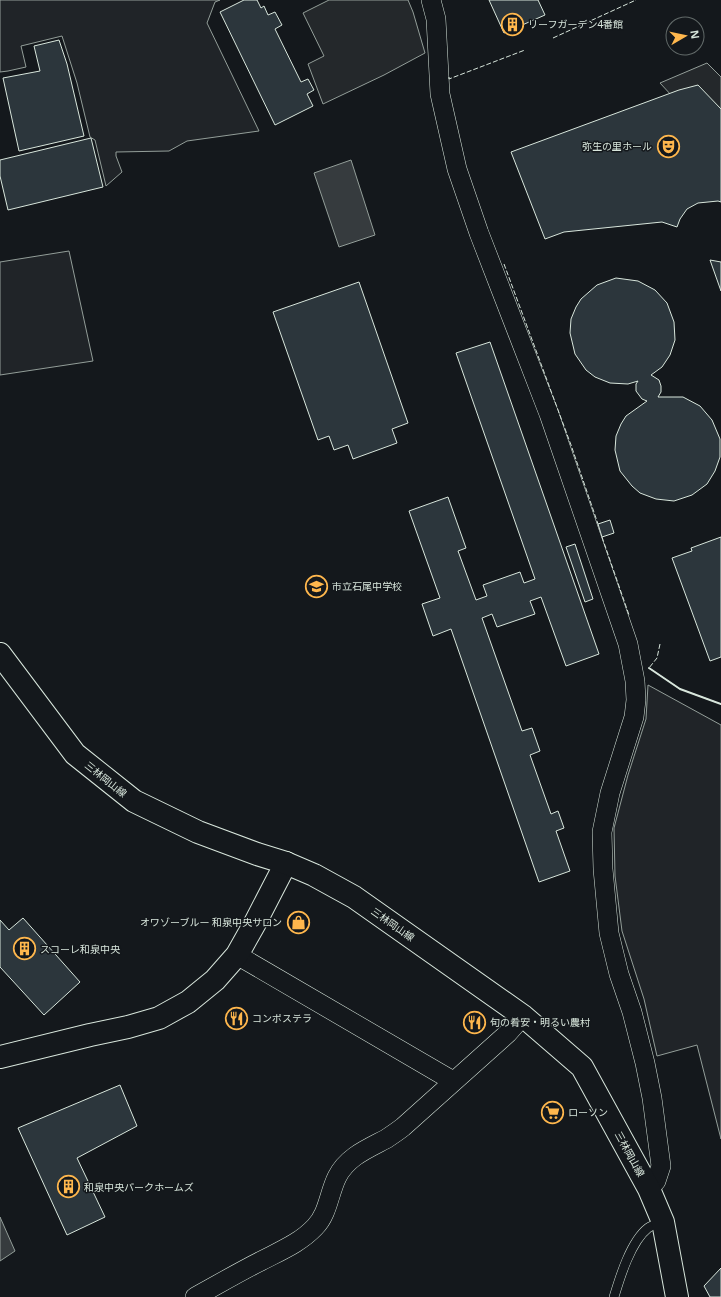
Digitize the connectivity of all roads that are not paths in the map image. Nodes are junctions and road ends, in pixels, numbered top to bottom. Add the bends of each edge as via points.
1 (431, 0) edge
2 (0, 654) edge
3 (286, 863) junction
4 (237, 955) junction
5 (523, 1016) junction
6 (0, 1057) edge
7 (453, 1081) junction
8 (649, 1189) junction
9 (663, 1222) junction
10 (195, 1297) edge
11 (614, 1297) edge
12 (677, 1297) edge

1 - 8 street via 436,19 440,94 457,169 549,414 628,644 633,666 636,700 634,717 610,793 602,832 603,869 609,933 632,1012 652,1098 661,1166 656,1181
2 - 3 main road, 三林岡山線 via 75,754 134,801 198,832
3 - 4 main road
3 - 5 main road, 三林岡山線 via 354,896
4 - 6 main road via 216,980 188,1002 159,1018
4 - 7 street
5 - 7 street via 508,1033
5 - 8 main road, 三林岡山線 via 582,1067
7 - 10 street via 403,1127 352,1158 343,1167 317,1226 304,1238
8 - 9 main road, 三林岡山線
9 - 11 lane via 648,1228 641,1236 629,1256
9 - 12 main road, 三林岡山線

